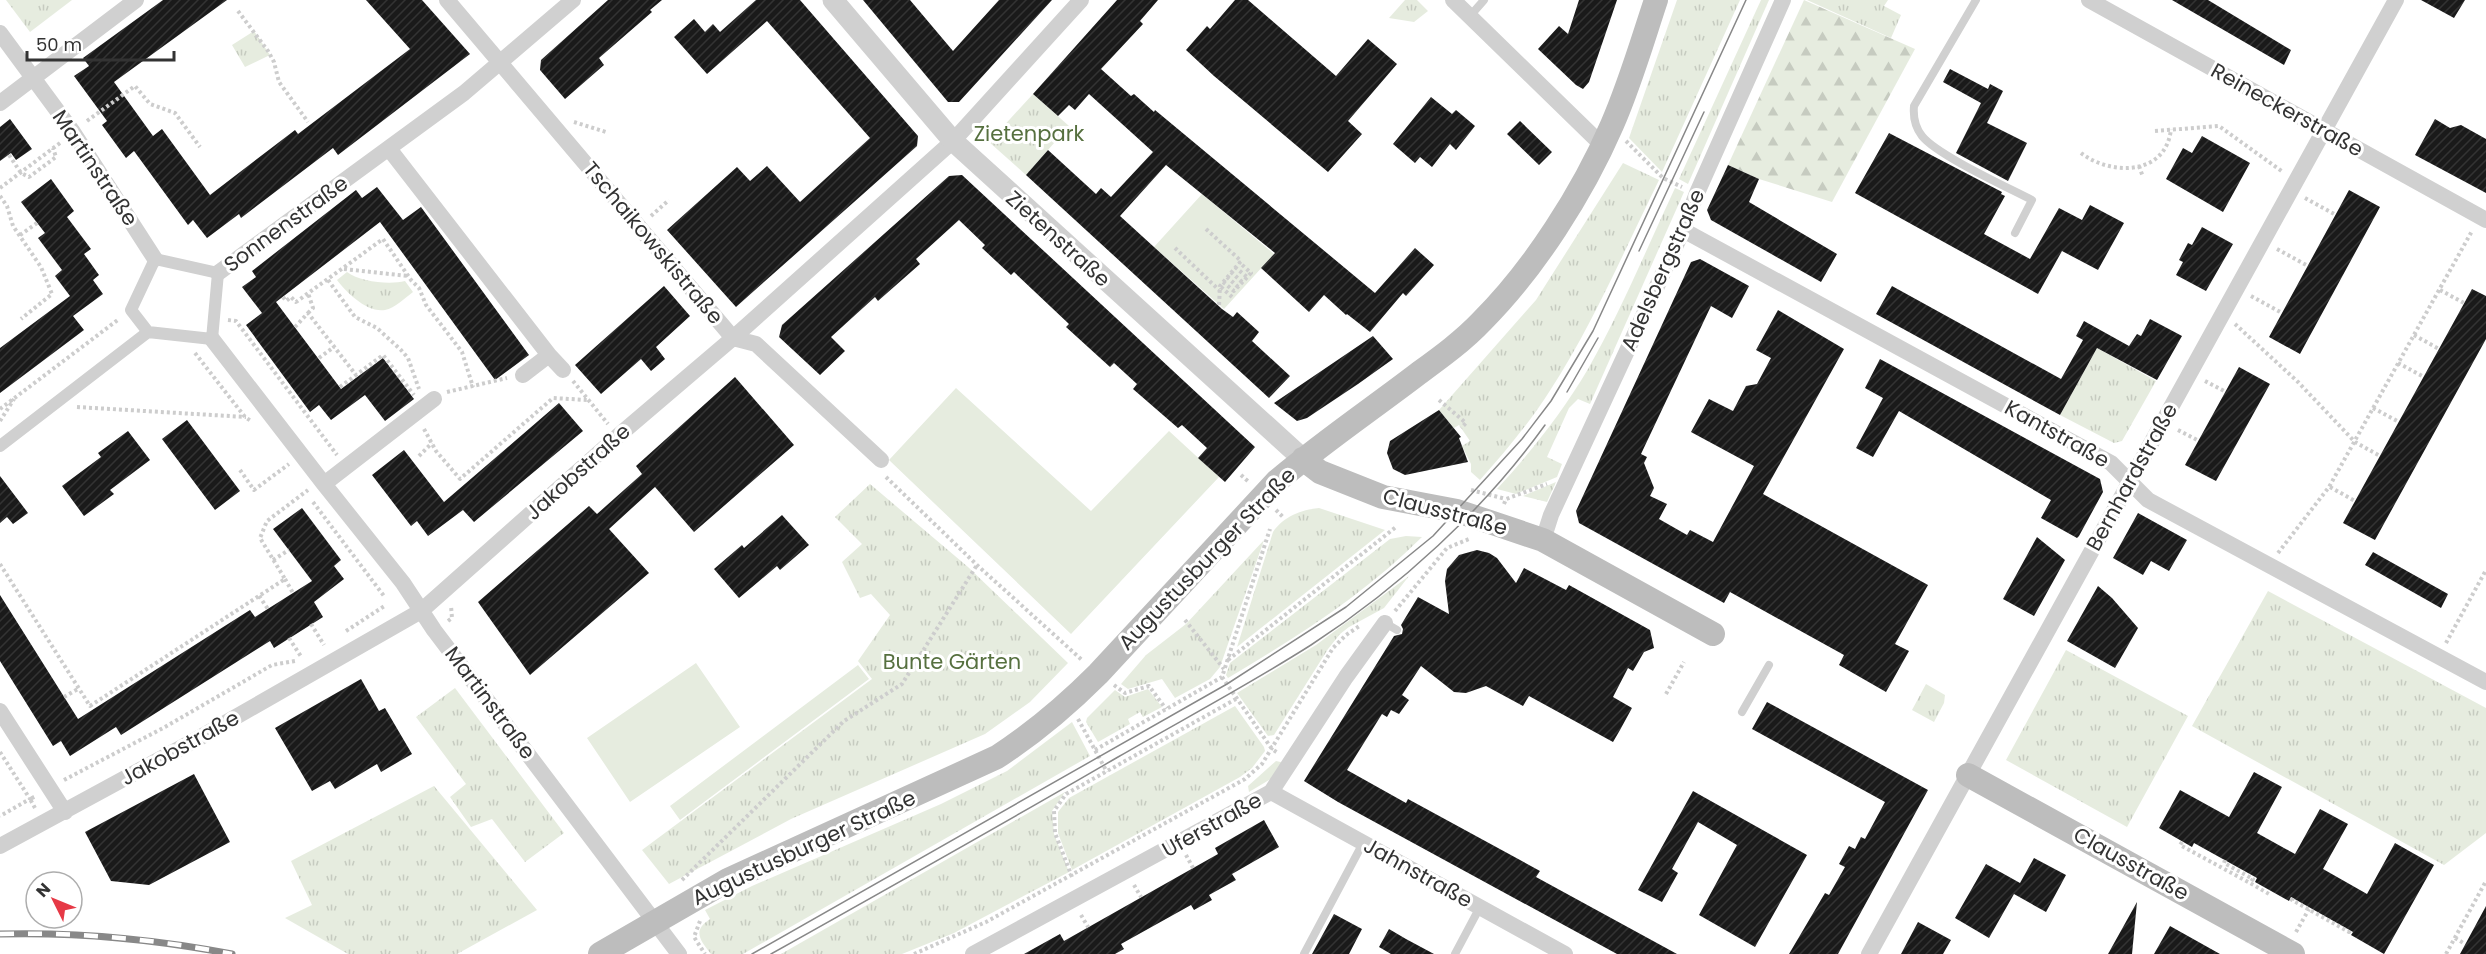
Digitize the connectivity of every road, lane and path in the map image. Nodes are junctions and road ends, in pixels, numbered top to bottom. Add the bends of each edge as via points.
1 (136, 0) edge
2 (447, 0) edge
3 (573, 0) edge
4 (832, 0) edge
5 (1081, 0) edge
6 (1453, 0) edge
7 (1484, 0) edge
8 (1656, 0) edge
9 (1783, 0) edge
10 (1976, 0) edge
11 (2089, 0) edge
12 (2396, 0) edge
13 (238, 11) dead end
14 (1470, 16) junction
15 (0, 33) edge
16 (501, 63) junction
17 (34, 79) junction
18 (0, 103) edge
19 (571, 121) dead end
20 (308, 122) dead end
21 (2171, 129) junction
22 (2324, 130) junction
23 (2155, 131) dead end
24 (73, 132) junction
25 (606, 132) dead end
26 (1608, 135) junction
27 (953, 141) junction
28 (200, 147) dead end
29 (390, 150) junction
30 (2081, 153) dead end
31 (9, 154) dead end
32 (2139, 166) junction
33 (2275, 167) dead end
34 (21, 172) junction
35 (2143, 177) dead end
36 (0, 188) edge
37 (2291, 190) junction
38 (1697, 193) junction
39 (0, 196) edge
40 (669, 200) dead end
41 (655, 213) dead end
42 (2336, 214) dead end
43 (2483, 218) edge
44 (37, 223) dead end
45 (1206, 229) dead end
46 (1683, 230) junction
47 (2015, 233) dead end
48 (20, 235) junction
49 (2263, 241) junction
50 (1175, 248) dead end
51 (155, 259) junction
52 (1239, 262) junction
53 (2308, 266) dead end
54 (1235, 267) junction
55 (343, 269) junction
56 (1231, 272) junction
57 (218, 273) junction
58 (408, 276) junction
59 (1227, 277) junction
60 (1247, 277) junction
61 (328, 280) junction
62 (1242, 282) junction
63 (1221, 286) junction
64 (1238, 287) junction
65 (2237, 288) junction
66 (2440, 290) junction
67 (308, 293) junction
68 (283, 297) dead end
69 (1232, 297) dead end
70 (2464, 303) dead end
71 (1219, 306) dead end
72 (131, 310) junction
73 (308, 313) junction
74 (2223, 313) junction
75 (2282, 313) dead end
76 (214, 317) junction
77 (21, 318) dead end
78 (295, 327) dead end
79 (148, 332) junction
80 (2414, 335) junction
81 (733, 338) junction
82 (212, 339) junction
83 (334, 347) junction
84 (2439, 349) dead end
85 (549, 354) junction
86 (319, 358) dead end
87 (2398, 363) junction
88 (567, 372) joint
89 (2190, 372) junction
90 (356, 375) junction
91 (522, 375) joint
92 (2424, 377) dead end
93 (340, 387) dead end
94 (473, 387) junction
95 (2226, 392) dead end
96 (16, 396) junction
97 (434, 399) joint
98 (587, 400) junction
99 (1439, 400) dead end
100 (52, 406) junction
101 (2373, 408) junction
102 (0, 409) edge
103 (253, 417) dead end
104 (0, 421) edge
105 (2163, 421) junction
106 (2399, 422) dead end
107 (1461, 428) dead end
108 (426, 432) dead end
109 (618, 436) junction
110 (2199, 441) dead end
111 (2355, 442) junction
112 (432, 443) junction
113 (0, 446) edge
114 (419, 456) dead end
115 (2380, 456) dead end
116 (1303, 459) junction
117 (881, 460) joint
118 (346, 467) junction
119 (240, 470) dead end
120 (277, 473) dead end
121 (1241, 475) dead end
122 (1570, 475) junction
123 (1248, 481) dead end
124 (2130, 482) junction
125 (324, 484) junction
126 (2329, 487) junction
127 (1471, 490) dead end
128 (300, 496) dead end
129 (1506, 499) junction
130 (2355, 501) dead end
131 (1496, 524) junction
132 (1396, 527) dead end
133 (1270, 529) dead end
134 (1543, 540) junction
135 (289, 550) dead end
136 (273, 560) junction
137 (0, 564) edge
138 (977, 565) junction
139 (2268, 565) junction
140 (2485, 573) edge
141 (285, 579) junction
142 (293, 593) dead end
143 (259, 596) junction
144 (386, 605) dead end
145 (268, 609) dead end
146 (421, 611) junction
147 (1185, 620) dead end
148 (311, 624) dead end
149 (1391, 627) junction
150 (342, 634) dead end
151 (1713, 634) dead end
152 (290, 638) dead end
153 (333, 640) dead end
154 (324, 645) junction
155 (317, 649) dead end
156 (310, 654) dead end
157 (2439, 657) junction
158 (302, 658) junction
159 (1228, 660) junction
160 (1684, 662) dead end
161 (1769, 665) dead end
162 (1224, 669) junction
163 (1098, 674) junction
164 (1222, 677) junction
165 (2486, 682) edge
166 (78, 688) junction
167 (1666, 694) dead end
168 (64, 697) dead end
169 (1236, 699) junction
170 (1068, 704) junction
171 (1166, 709) junction
172 (0, 711) edge
173 (1742, 712) dead end
174 (1272, 749) junction
175 (1095, 750) junction
176 (0, 752) edge
177 (1292, 763) junction
178 (1107, 772) junction
179 (1968, 775) junction
180 (50, 788) junction
181 (1271, 792) junction
182 (30, 800) junction
183 (65, 812) junction
184 (0, 816) edge
185 (2182, 842) dead end
186 (1363, 843) junction
187 (0, 846) edge
188 (2225, 860) dead end
189 (1071, 875) junction
190 (2486, 881) edge
191 (681, 882) dead end
192 (2250, 883) junction
193 (2484, 890) edge
194 (2269, 894) dead end
195 (1081, 896) junction
196 (2293, 898) dead end
197 (1480, 907) junction
198 (701, 918) dead end
199 (655, 922) junction
200 (2350, 930) dead end
201 (2455, 938) junction
202 (2465, 944) dead end
203 (978, 953) edge
204 (600, 954) edge
205 (679, 954) edge
206 (705, 954) edge
207 (914, 954) edge
208 (1304, 954) edge
209 (1455, 954) edge
210 (1565, 954) edge
211 (1869, 954) edge
212 (2293, 954) edge
213 (2446, 954) edge

1 - 17 street
2 - 16 street, Tschaikowskistraße
3 - 16 street, Sonnenstraße
4 - 27 street, Zietenstraße
5 - 27 street, Jakobstraße
6 - 14 street
7 - 14 lane
8 - 26 main road, Augustusburger Straße
9 - 38 street, Adelsbergstraße
10 - 47 lane via 1914,106 1913,118 1922,136 1937,149 2032,200
11 - 22 street, Reineckerstraße
12 - 22 street, Bernhardstraße
13 - 20 path via 268,51 279,82
14 - 26 street
15 - 17 street, Martinstraße
16 - 29 street, Sonnenstraße
16 - 81 street, Tschaikowskistraße
17 - 18 street
17 - 24 street, Martinstraße
19 - 25 path
21 - 23 path
21 - 32 path via 2160,155
21 - 33 path via 2219,126
22 - 37 street, Bernhardstraße
22 - 43 street, Reineckerstraße
24 - 28 path via 135,86 150,104 175,113
24 - 51 street, Martinstraße
26 - 38 path via 1663,178
26 - 116 main road, Augustusburger Straße via 1560,221 1511,290 1482,322
27 - 81 street, Jakobstraße
27 - 116 street, Zietenstraße
29 - 57 street, Sonnenstraße
29 - 85 street
30 - 32 path via 2104,166
31 - 34 path
32 - 35 path
34 - 34 path via 29,177 56,157 51,150
34 - 36 path
37 - 42 path
37 - 49 street, Bernhardstraße
38 - 46 street, Adelsbergstraße
39 - 48 path
40 - 41 path
43 - 66 path
44 - 48 path
45 - 52 path
46 - 122 street, Adelsbergstraße
46 - 124 street, Kantstraße via 2111,463
48 - 77 path via 41,267 52,294
49 - 53 path
49 - 65 street, Bernhardstraße
50 - 63 path
51 - 57 street
51 - 72 street
52 - 54 path
52 - 60 path via 1251,273
54 - 56 path
54 - 60 path
55 - 58 path
55 - 58 path via 383,239
55 - 61 path
56 - 59 path
56 - 62 path
57 - 76 street, Sonnenstraße
58 - 94 path via 462,352
59 - 63 path
59 - 64 path
60 - 62 path
61 - 67 path
61 - 90 path via 355,317 386,334 408,358 416,378 418,400 383,355
62 - 64 path
63 - 64 path via 1234,291
63 - 69 path
63 - 71 path
65 - 74 street, Bernhardstraße
65 - 75 path
66 - 70 path
66 - 80 path
67 - 68 path via 296,302 291,297 286,302
67 - 73 path via 313,308
72 - 79 street
72 - 96 path
73 - 78 path
73 - 83 path
74 - 89 street, Bernhardstraße
74 - 111 path via 2298,382
76 - 82 street, Sonnenstraße
76 - 118 path via 236,321
79 - 82 street
79 - 100 street
80 - 84 path
80 - 87 path
81 - 109 street, Jakobstraße
81 - 117 street, Tschaikowskistraße via 756,344
82 - 125 street, Martinstraße
83 - 86 path
83 - 90 path
85 - 88 street
85 - 91 street
87 - 92 path
87 - 101 path
88 - 98 path
89 - 95 path
89 - 105 street, Bernhardstraße
90 - 93 path
91 - 94 path
94 - 97 path via 441,393
96 - 102 path
96 - 104 path
97 - 118 street
98 - 109 path
98 - 112 path via 553,398 460,479
99 - 107 path via 1466,423
100 - 103 path
100 - 113 street
101 - 106 path
101 - 111 path
105 - 110 path
105 - 124 street, Bernhardstraße
108 - 112 path
109 - 146 street, Jakobstraße
111 - 115 path
111 - 126 path
112 - 114 path
116 - 131 main road, Clausstraße via 1340,482 1383,497 1457,511
116 - 163 main road, Augustusburger Straße via 1262,496
117 - 138 path via 883,473
118 - 125 street
119 - 120 path via 254,490
121 - 123 path
122 - 129 path
122 - 134 street, Adelsbergstraße
124 - 139 street, Kantstraße via 2148,501
124 - 179 street, Bernhardstraße
125 - 146 street, Martinstraße
126 - 130 path
126 - 139 path
127 - 129 path
128 - 136 path via 267,521 260,537
129 - 131 path
131 - 134 main road, Clausstraße
131 - 149 path via 1489,537 1465,539 1447,548
132 - 159 path
133 - 159 path
134 - 151 main road, Clausstraße
135 - 136 path
136 - 141 path
137 - 166 path
138 - 163 path
138 - 191 path via 902,684 844,721
139 - 157 street, Kantstraße
140 - 157 path
141 - 142 path
141 - 143 path
143 - 145 path
143 - 166 path via 90,706
144 - 150 path
146 - 183 street, Jakobstraße
146 - 199 street, Martinstraße
147 - 162 path
148 - 154 path
149 - 174 path via 1365,622 1333,648
149 - 177 street, Uferstraße via 1346,677
152 - 158 path
153 - 154 path
154 - 155 path
156 - 158 path
157 - 165 street, Kantstraße
158 - 180 path via 272,664
159 - 162 path
160 - 167 path
161 - 173 lane
162 - 164 path
163 - 170 main road, Augustusburger Straße
163 - 171 path via 1125,693 1149,686
164 - 169 path
164 - 171 path
166 - 168 path
169 - 174 path
169 - 178 path
170 - 175 path
170 - 199 main road, Augustusburger Straße via 997,757 728,880
171 - 175 path
172 - 180 street
174 - 177 path
174 - 189 path via 1245,779
175 - 178 path
176 - 182 path
177 - 181 street, Uferstraße
178 - 189 path via 1066,794 1054,811 1055,833
179 - 211 street, Bernhardstraße
179 - 212 main road, Clausstraße
180 - 182 path
180 - 183 street
181 - 186 street, Jahnstraße
181 - 195 street, Uferstraße
182 - 184 path
183 - 187 street, Jakobstraße
185 - 192 path
186 - 197 street, Jahnstraße
186 - 208 lane
188 - 192 path via 2224,863 2253,879
189 - 195 path
189 - 207 path via 986,922
190 - 193 path
192 - 194 path
193 - 201 path
195 - 203 street, Uferstraße
196 - 200 path
197 - 209 lane
197 - 210 street, Jahnstraße
198 - 206 path via 694,937
199 - 204 main road, Augustusburger Straße
199 - 205 street, Martinstraße
201 - 202 path
201 - 213 path

